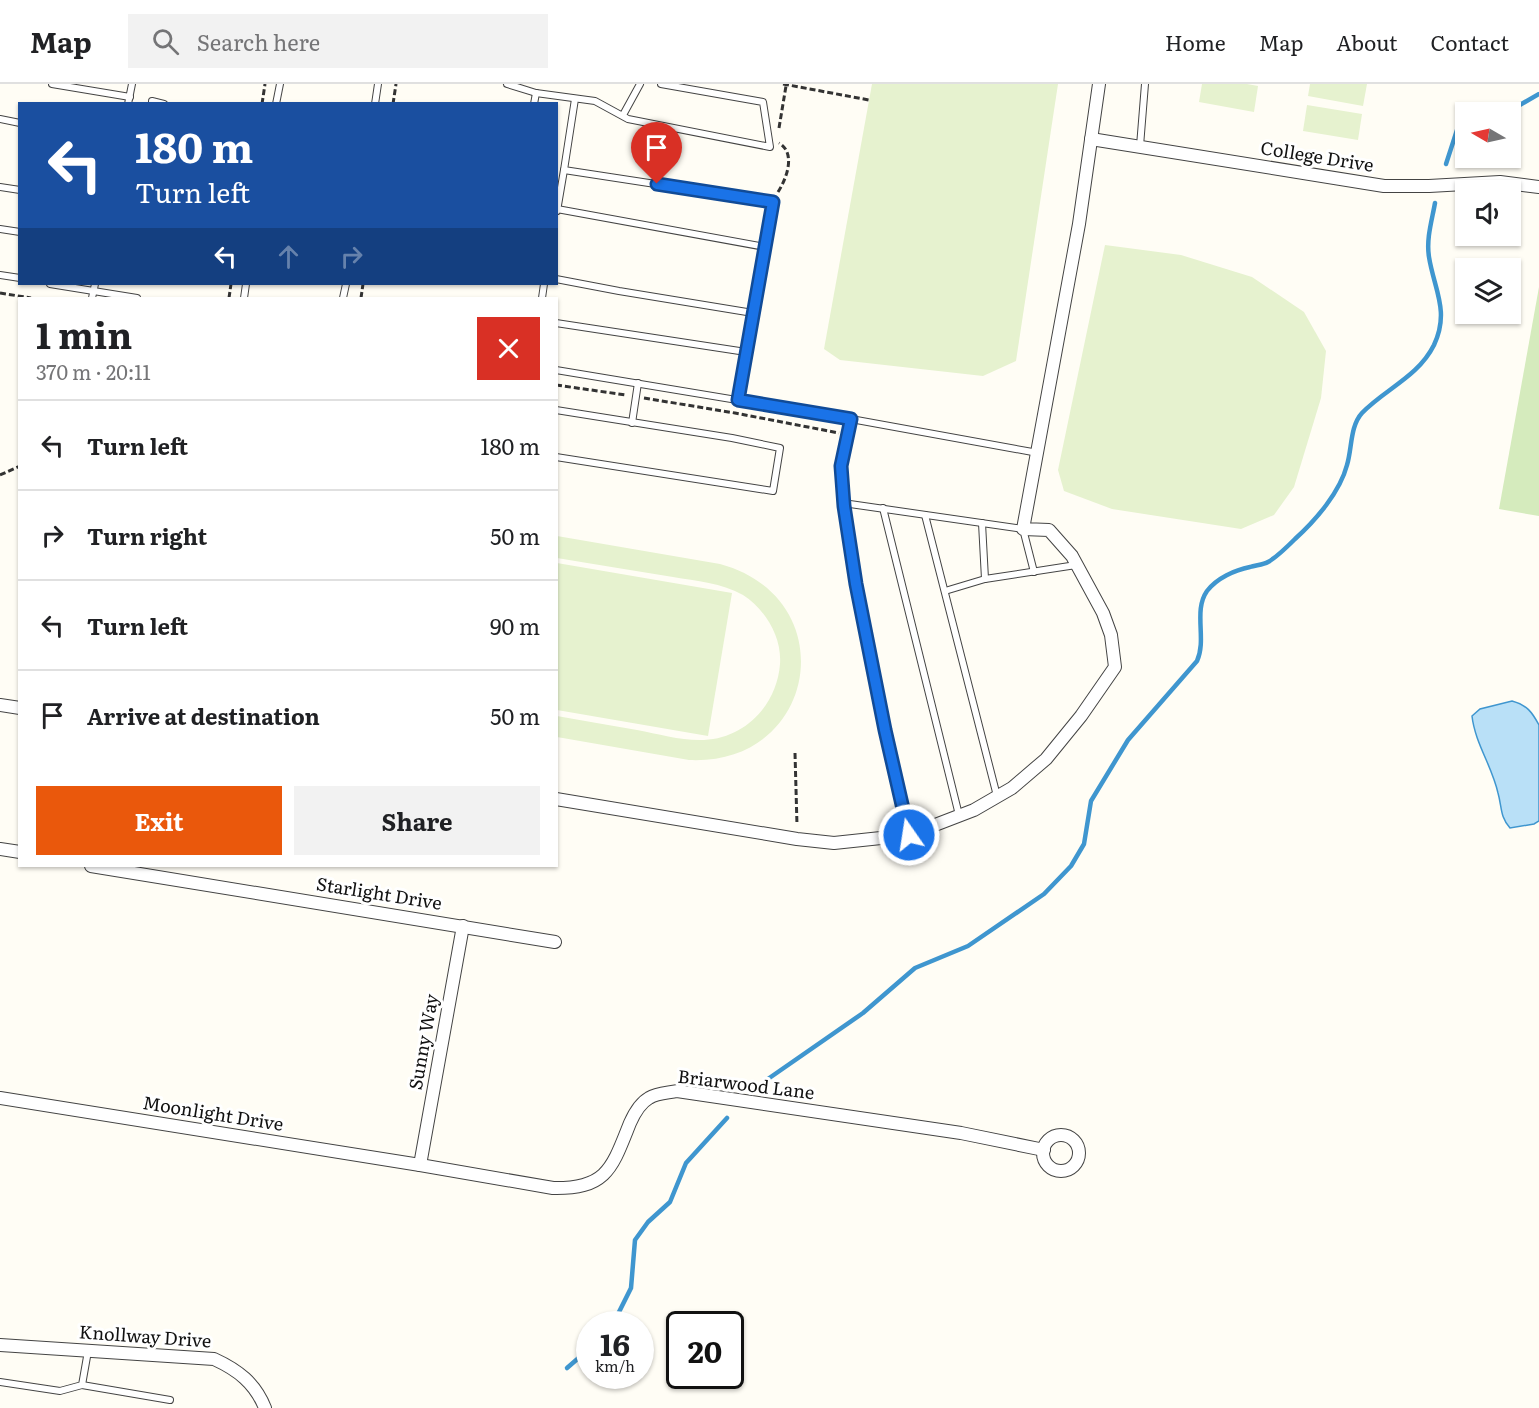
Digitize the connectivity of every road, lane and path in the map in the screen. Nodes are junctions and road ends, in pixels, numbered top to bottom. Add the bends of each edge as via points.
1 (52, 84) edge
2 (132, 84) edge
3 (265, 84) edge
4 (280, 84) edge
5 (378, 84) edge
6 (396, 84) edge
7 (507, 84) edge
8 (640, 84) edge
9 (661, 84) edge
10 (1099, 84) edge
11 (1145, 84) edge
12 (785, 85) edge
13 (536, 93) junction
14 (575, 99) junction
15 (129, 100) edge
16 (869, 100) dead end
17 (262, 102) edge
18 (276, 102) edge
19 (375, 102) edge
20 (393, 102) edge
21 (534, 102) edge
22 (623, 115) junction
23 (0, 119) edge
24 (18, 123) edge
25 (778, 132) dead end
26 (1091, 139) junction
27 (777, 141) dead end
28 (1140, 146) junction
29 (564, 170) junction
30 (0, 187) edge
31 (1539, 187) edge
32 (18, 190) edge
33 (773, 202) junction
34 (558, 204) edge
35 (558, 210) edge
36 (0, 228) edge
37 (18, 232) edge
38 (765, 247) junction
39 (0, 275) edge
40 (18, 278) edge
41 (558, 279) edge
42 (65, 285) edge
43 (94, 287) edge
44 (0, 293) edge
45 (25, 297) edge
46 (133, 297) edge
47 (753, 313) junction
48 (558, 323) edge
49 (746, 352) junction
50 (558, 370) edge
51 (638, 383) junction
52 (558, 385) edge
53 (636, 397) junction
54 (738, 400) junction
55 (558, 410) edge
56 (851, 419) junction
57 (632, 423) junction
58 (848, 435) junction
59 (1038, 453) junction
60 (558, 457) edge
61 (18, 467) edge
62 (0, 475) edge
63 (843, 503) junction
64 (883, 508) junction
65 (926, 514) junction
66 (982, 523) junction
67 (1023, 529) junction
68 (1077, 565) junction
69 (1034, 572) junction
70 (985, 579) junction
71 (945, 591) junction
72 (0, 705) edge
73 (18, 708) edge
74 (795, 753) dead end
75 (997, 796) junction
76 (558, 799) edge
77 (959, 816) junction
78 (909, 835) junction
79 (797, 839) junction
80 (0, 849) edge
81 (18, 852) edge
82 (98, 867) edge
83 (463, 926) junction
84 (555, 942) dead end
85 (0, 1098) edge
86 (1044, 1150) dead end
87 (420, 1165) junction
88 (0, 1345) edge
89 (88, 1350) junction
90 (0, 1382) edge
91 (82, 1385) junction
92 (170, 1400) dead end
93 (265, 1408) edge

1 - 15 lane
2 - 15 lane
3 - 17 path
4 - 18 lane
5 - 19 lane
6 - 20 path
7 - 13 lane
8 - 22 lane
9 - 22 lane via 763,102 771,147
10 - 26 street
11 - 28 lane
12 - 16 path
12 - 25 path
13 - 14 lane
13 - 21 lane
14 - 22 lane via 595,101
14 - 29 lane
23 - 24 lane
26 - 28 street, College Drive
26 - 59 street
27 - 33 path via 789,154 784,182
28 - 31 street, College Drive via 1384,186 1500,182
29 - 33 lane
29 - 34 lane
30 - 32 lane
33 - 38 lane
35 - 38 lane
36 - 37 lane
38 - 47 lane
39 - 40 lane
41 - 47 lane
42 - 43 lane
43 - 46 lane
44 - 45 path
47 - 49 lane
48 - 49 lane
49 - 54 lane
50 - 51 lane
51 - 53 lane
51 - 54 lane
52 - 53 path
53 - 57 lane
53 - 58 path
54 - 56 lane
55 - 57 lane
56 - 58 lane
56 - 59 lane
57 - 60 lane via 780,448 773,491
58 - 63 lane via 841,466
59 - 67 street
61 - 62 path
63 - 64 lane
63 - 78 lane via 885,730
64 - 65 lane
64 - 77 lane
65 - 66 lane
65 - 71 lane
66 - 67 lane
66 - 70 lane
67 - 68 street via 1049,530
67 - 69 lane
68 - 69 lane
68 - 75 street via 1103,613 1111,635 1115,667 1046,759
69 - 70 lane
70 - 71 lane
71 - 75 lane
72 - 73 street
74 - 79 path
75 - 77 street
76 - 79 street
77 - 78 street
78 - 79 street via 834,843
80 - 81 street
82 - 83 street, Starlight Drive
83 - 84 street, Starlight Drive
83 - 87 street, Sunny Way
85 - 87 street, Moonlight Drive
86 - 87 street, Briarwood Lane via 961,1133 677,1091 648,1098 635,1112 613,1166 593,1184 553,1188
88 - 89 street, Knollway Drive
89 - 91 lane
89 - 93 street, Knollway Drive via 214,1359 247,1379
90 - 91 lane via 60,1391
91 - 92 lane

